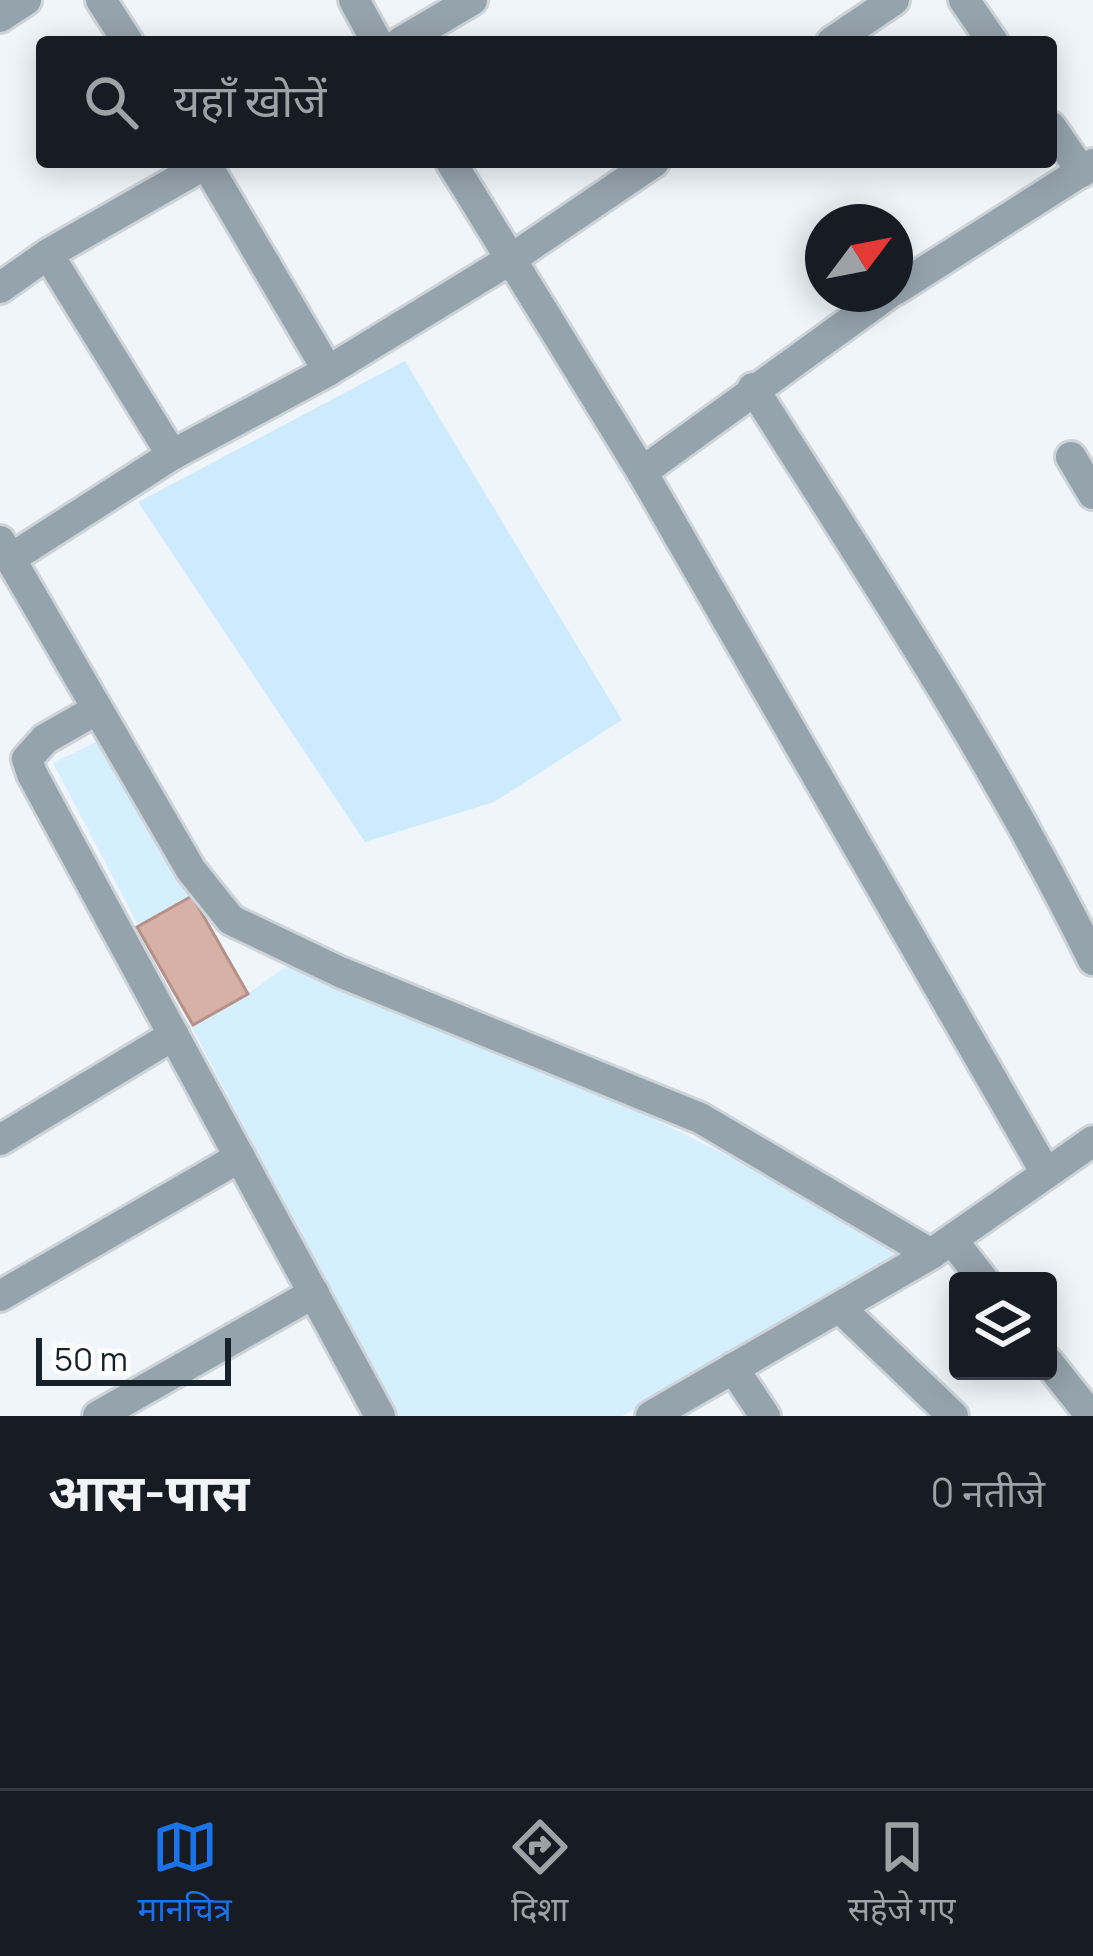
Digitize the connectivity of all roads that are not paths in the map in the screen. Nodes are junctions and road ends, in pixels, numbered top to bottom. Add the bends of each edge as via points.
1 (26, 0) edge
2 (101, 0) edge
3 (354, 0) edge
4 (472, 0) edge
5 (894, 0) edge
6 (964, 0) edge
7 (0, 17) edge
8 (124, 36) edge
9 (374, 36) edge
10 (411, 36) edge
11 (841, 36) edge
12 (989, 36) edge
13 (1057, 134) edge
14 (197, 168) edge
15 (209, 168) edge
16 (455, 168) edge
17 (645, 168) edge
18 (1087, 168) edge
19 (48, 254) junction
20 (511, 259) junction
21 (913, 279) edge
22 (0, 288) edge
23 (863, 312) edge
24 (328, 371) junction
25 (753, 388) junction
26 (172, 455) junction
27 (1071, 457) dead end
28 (642, 472) junction
29 (1093, 494) edge
30 (5, 550) edge
31 (95, 710) junction
32 (1093, 960) edge
33 (174, 1035) junction
34 (0, 1140) edge
35 (1093, 1141) edge
36 (240, 1157) junction
37 (1046, 1173) junction
38 (942, 1247) junction
39 (973, 1272) edge
40 (314, 1293) junction
41 (0, 1296) edge
42 (840, 1308) junction
43 (733, 1368) junction
44 (1057, 1373) edge
45 (98, 1416) edge
46 (380, 1416) edge
47 (651, 1416) edge
48 (765, 1416) edge
49 (953, 1416) edge
50 (1091, 1416) edge

1 - 7 street
2 - 8 street
3 - 9 street
4 - 10 street
5 - 11 street
6 - 12 street
13 - 18 street
14 - 19 street
15 - 24 street
16 - 20 street
17 - 20 street
18 - 21 street
19 - 22 street
19 - 26 street
20 - 24 street
20 - 28 street
23 - 25 street
24 - 26 street
25 - 28 street
25 - 32 street via 945,689
26 - 30 street
27 - 29 street
28 - 37 street
30 - 31 street
31 - 33 street via 27,759
31 - 38 street via 191,870 231,920 700,1118
33 - 34 street
33 - 36 street
35 - 37 street
36 - 40 street
36 - 41 street
37 - 38 street
38 - 39 street
38 - 42 street
40 - 45 street
40 - 46 street
42 - 43 street
42 - 49 street
43 - 47 street
43 - 48 street
44 - 50 street

